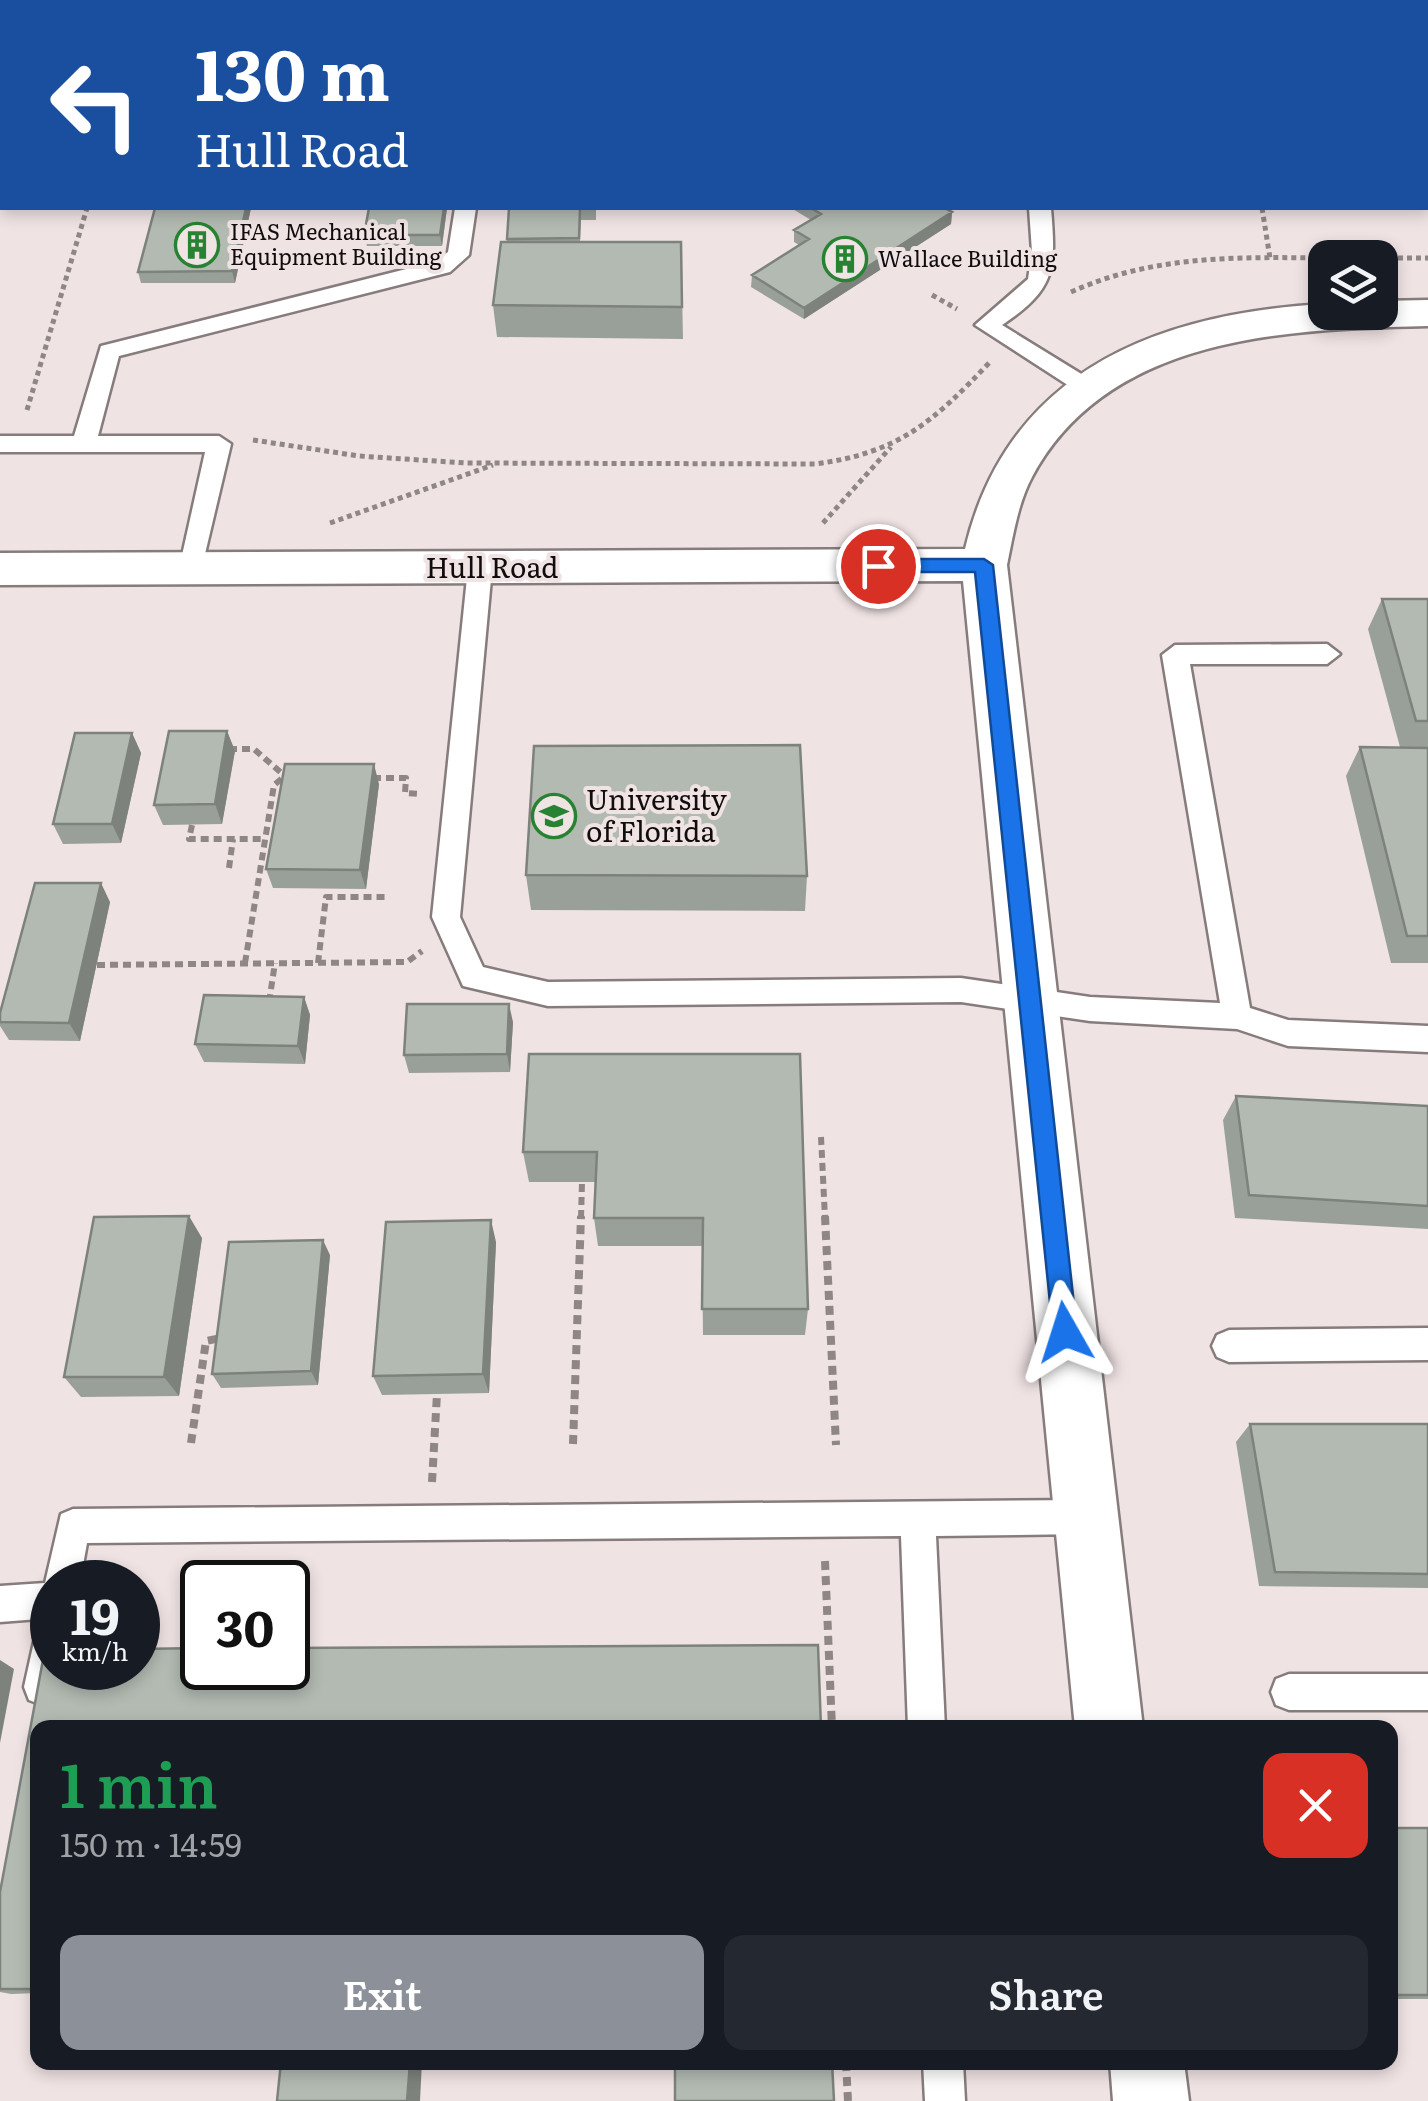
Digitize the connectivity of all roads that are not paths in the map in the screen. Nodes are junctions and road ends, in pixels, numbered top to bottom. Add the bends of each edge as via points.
1 (465, 210) edge
2 (1040, 210) edge
3 (1428, 312) edge
4 (1088, 388) junction
5 (0, 444) edge
6 (84, 444) junction
7 (984, 565) junction
8 (480, 568) junction
9 (0, 569) edge
10 (191, 569) junction
11 (1326, 654) dead end
12 (1028, 1000) junction
13 (1237, 1016) junction
14 (1428, 1039) edge
15 (1428, 1344) edge
16 (1229, 1346) dead end
17 (1086, 1517) junction
18 (918, 1519) junction
19 (66, 1560) edge
20 (30, 1602) edge
21 (0, 1604) edge
22 (41, 1690) edge
23 (1290, 1692) dead end
24 (1428, 1692) edge
25 (35, 1720) edge
26 (928, 1720) edge
27 (1108, 1720) edge
28 (944, 2070) edge
29 (1148, 2070) edge
30 (945, 2101) edge
31 (1151, 2101) edge

1 - 6 lane via 458,256 442,267 109,350
2 - 4 lane via 1040,282 1028,298 986,325
3 - 4 street via 1312,315 1238,326 1150,354
4 - 7 street via 1050,421 1012,472
5 - 6 lane
6 - 10 lane via 218,444
7 - 8 street, Hull Road
7 - 12 street
8 - 10 street, Hull Road
8 - 12 lane via 446,917 473,977 548,994 961,990
9 - 10 street, Hull Road
11 - 13 lane via 1175,655
12 - 13 lane
12 - 17 street
13 - 14 lane via 1288,1033
15 - 16 lane
17 - 18 lane
17 - 27 street
18 - 19 lane via 73,1526
18 - 26 lane
20 - 21 lane
22 - 25 lane
23 - 24 lane
28 - 30 lane
29 - 31 street

